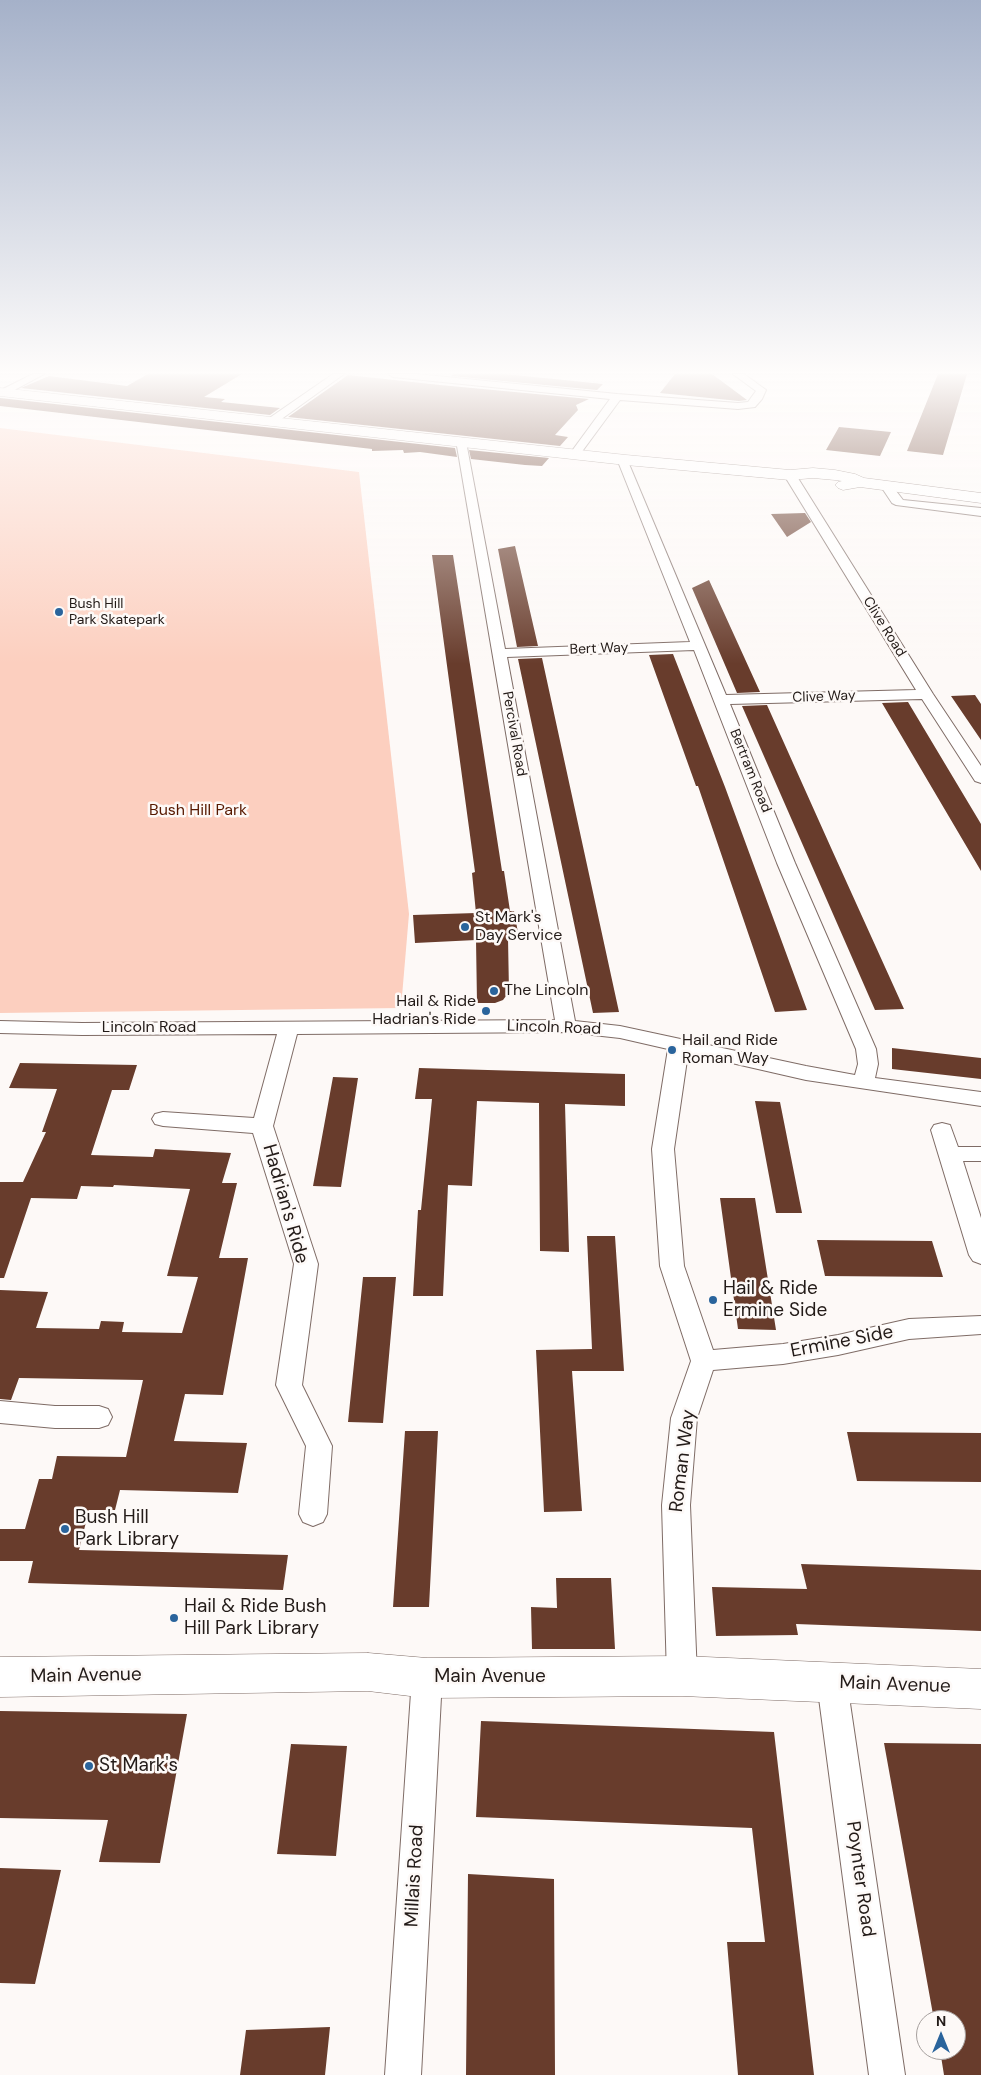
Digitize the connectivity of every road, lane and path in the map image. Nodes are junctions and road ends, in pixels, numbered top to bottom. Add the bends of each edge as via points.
1 (467, 471) edge
2 (627, 471) edge
3 (744, 471) edge
4 (790, 475) junction
5 (886, 485) junction
6 (981, 498) edge
7 (981, 512) edge
8 (699, 646) junction
9 (500, 653) junction
10 (926, 694) junction
11 (722, 700) junction
12 (981, 778) edge
13 (566, 1026) junction
14 (0, 1027) edge
15 (289, 1028) junction
16 (679, 1044) junction
17 (864, 1083) junction
18 (981, 1099) edge
19 (163, 1119) dead end
20 (262, 1126) junction
21 (942, 1130) dead end
22 (950, 1154) junction
23 (981, 1154) edge
24 (981, 1255) edge
25 (981, 1325) edge
26 (704, 1361) junction
27 (0, 1412) edge
28 (98, 1417) dead end
29 (313, 1514) dead end
30 (682, 1676) junction
31 (0, 1677) edge
32 (427, 1678) junction
33 (832, 1683) junction
34 (981, 1689) edge
35 (403, 2075) edge
36 (887, 2075) edge

1 - 9 street, Percival Road
2 - 8 street, Bertram Road
3 - 4 main road
4 - 5 main road via 810,482
4 - 10 street, Clive Road
5 - 6 main road
5 - 7 street via 900,503
8 - 9 street, Bert Way
8 - 11 street, Bertram Road
9 - 13 street, Percival Road
10 - 11 street, Clive Way
10 - 12 street, Clive Road
11 - 17 street, Bertram Road via 786,862 866,1048 868,1064
13 - 15 street, Lincoln Road
13 - 16 street, Lincoln Road via 620,1032
14 - 15 street, Lincoln Road
15 - 20 street, Hadrian's Ride
16 - 17 street, Lincoln Road
16 - 26 street via 662,1149 672,1266
17 - 18 street, Lincoln Road
19 - 20 street, Hadrian's Ride
20 - 29 street, Hadrian's Ride via 306,1264 289,1385 319,1446
21 - 22 street
22 - 23 street
22 - 24 street
25 - 26 street, Ermine Side via 909,1329 783,1354
26 - 30 street, Roman Way via 684,1418 676,1505
27 - 28 street
30 - 32 main road, Main Avenue
30 - 33 main road, Main Avenue
31 - 32 main road, Main Avenue via 368,1672
32 - 35 street, Millais Road
33 - 34 main road, Main Avenue
33 - 36 street, Poynter Road

